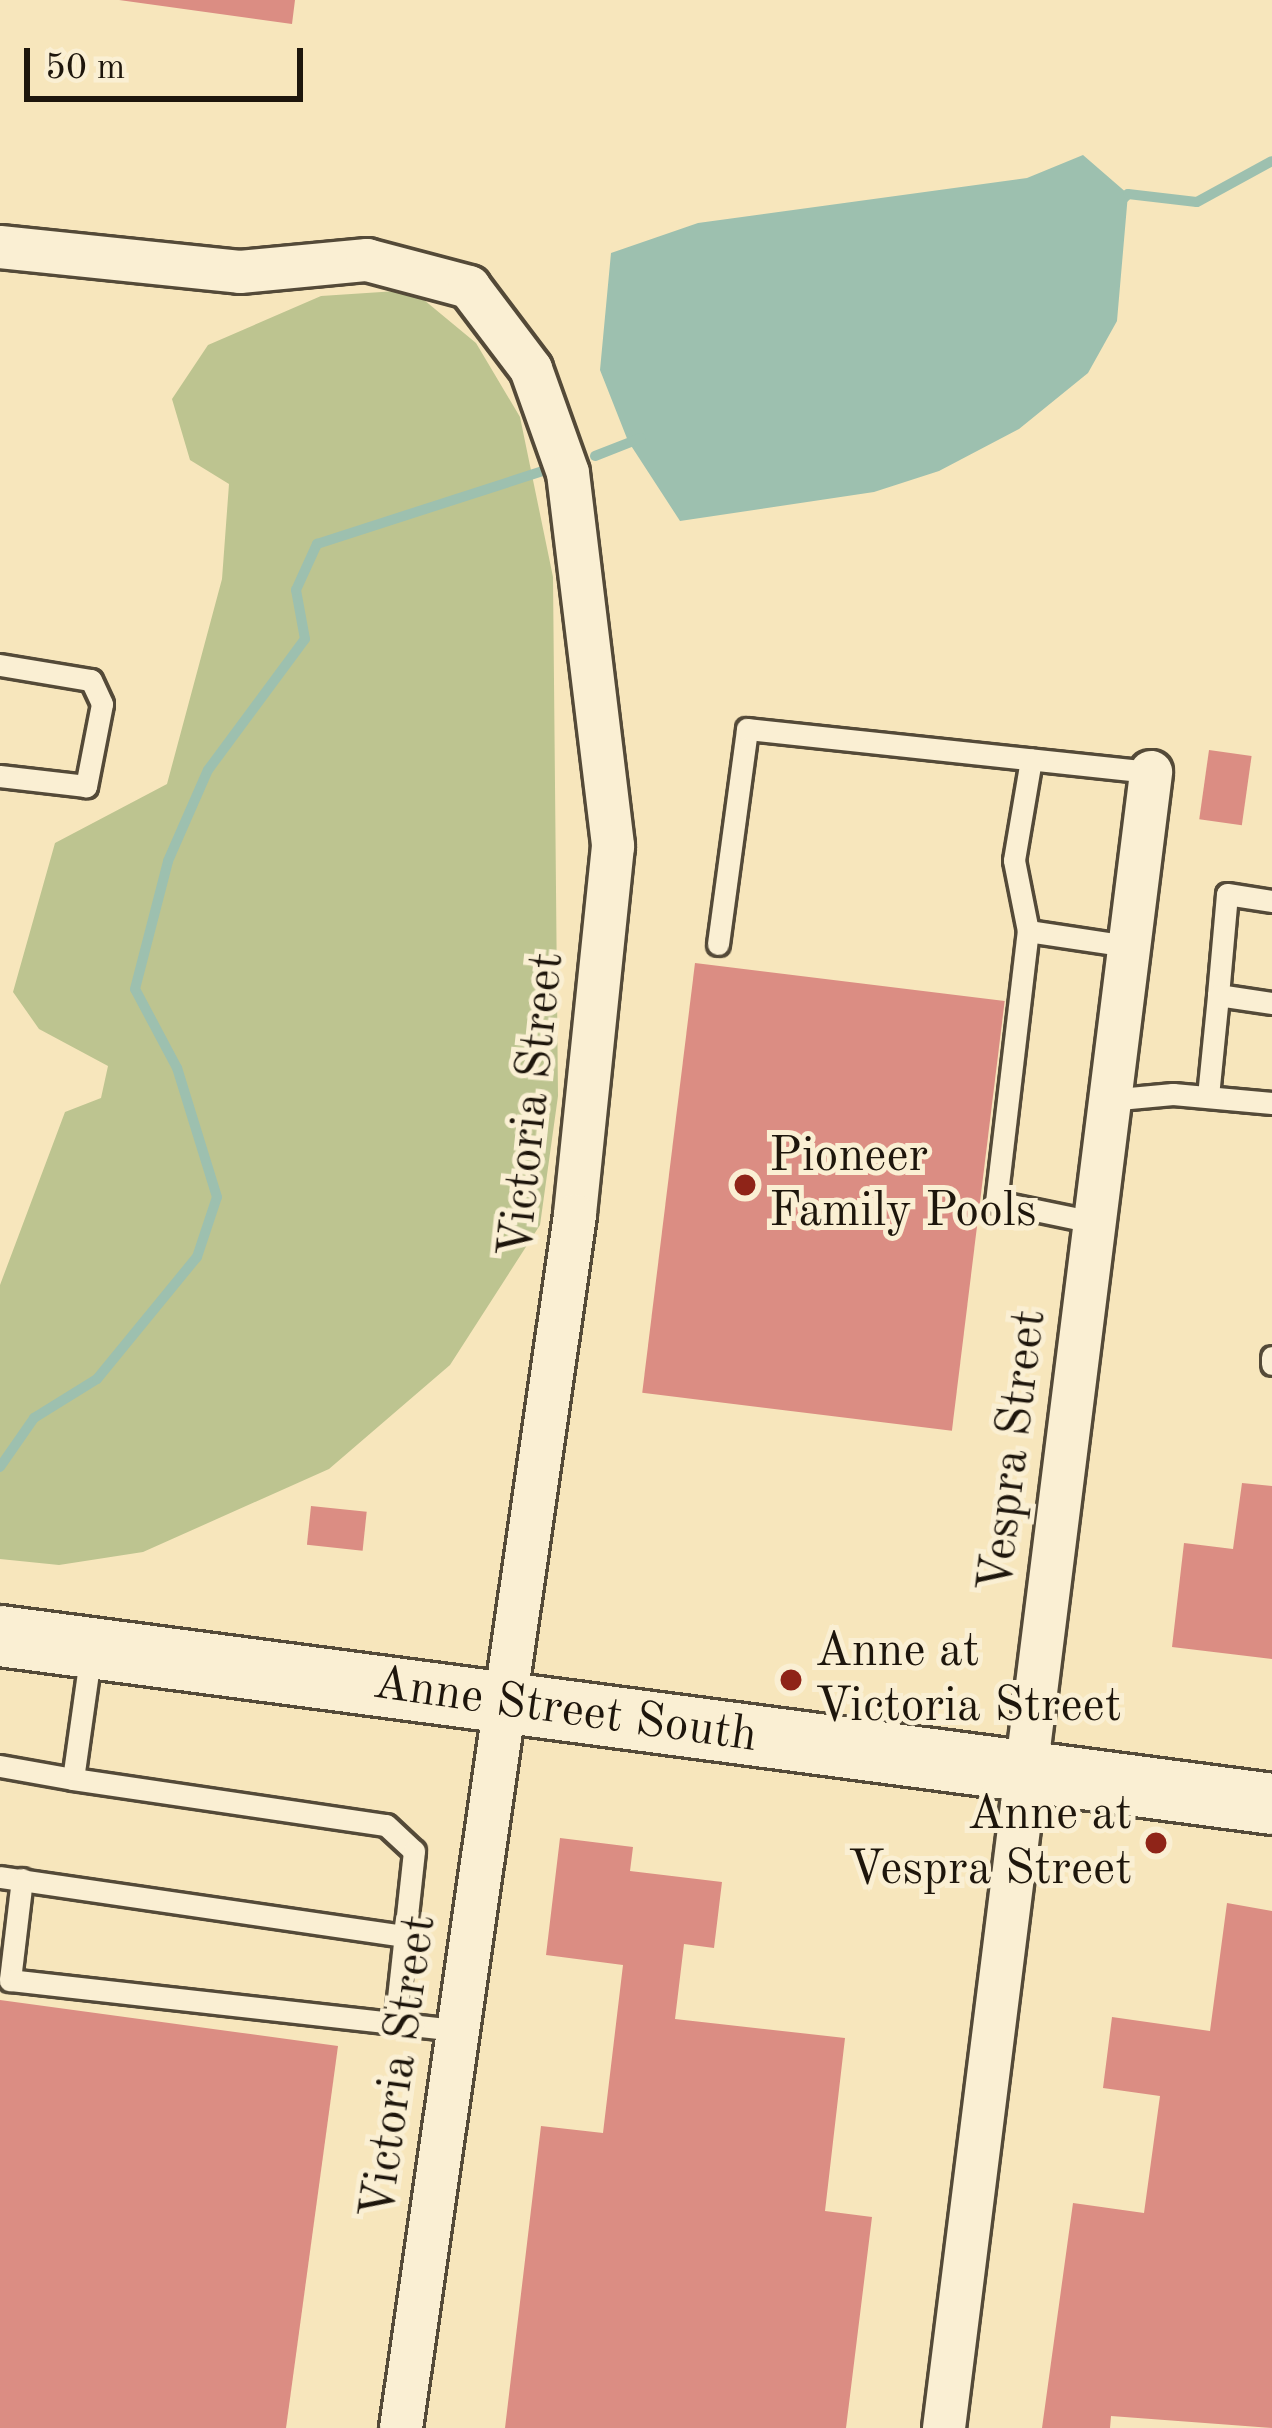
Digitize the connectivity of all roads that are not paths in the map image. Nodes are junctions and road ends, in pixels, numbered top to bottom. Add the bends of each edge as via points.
1 (0, 247) edge
2 (0, 665) edge
3 (1030, 760) junction
4 (1151, 772) joint
5 (0, 776) edge
6 (1272, 901) edge
7 (1028, 931) junction
8 (718, 944) dead end
9 (1127, 946) junction
10 (1218, 995) junction
11 (1272, 1003) edge
12 (1208, 1096) junction
13 (1108, 1100) junction
14 (1272, 1103) edge
15 (1093, 1222) junction
16 (0, 1636) edge
17 (91, 1648) junction
18 (503, 1702) junction
19 (0, 1766) edge
20 (1026, 1774) junction
21 (73, 1779) junction
22 (1272, 1804) edge
23 (11, 1878) edge
24 (405, 1936) junction
25 (394, 2025) junction
26 (457, 2030) junction
27 (401, 2428) edge
28 (944, 2428) edge

1 - 18 street, Victoria Street via 240,272 367,260 469,287 531,369 568,473 613,846 575,1215
2 - 5 lane via 91,680 102,704 86,786
3 - 4 lane
3 - 7 lane via 1014,860
3 - 8 lane via 747,729
4 - 9 street, Vespra Street
6 - 10 lane via 1227,894
7 - 9 lane
7 - 15 lane via 996,1202
9 - 13 street, Vespra Street
10 - 11 lane
10 - 12 lane
12 - 13 lane
12 - 14 lane
13 - 15 street, Vespra Street
15 - 20 street, Vespra Street
16 - 17 street, Anne Street South
17 - 18 street, Anne Street South
17 - 21 lane
18 - 20 street, Anne Street South
18 - 26 street, Victoria Street
19 - 21 lane
20 - 22 street, Anne Street South
20 - 28 street, Vespra Street
21 - 24 lane via 386,1825 415,1851
23 - 24 lane
23 - 25 lane via 10,1980
24 - 25 lane
25 - 26 lane
26 - 27 street, Victoria Street

